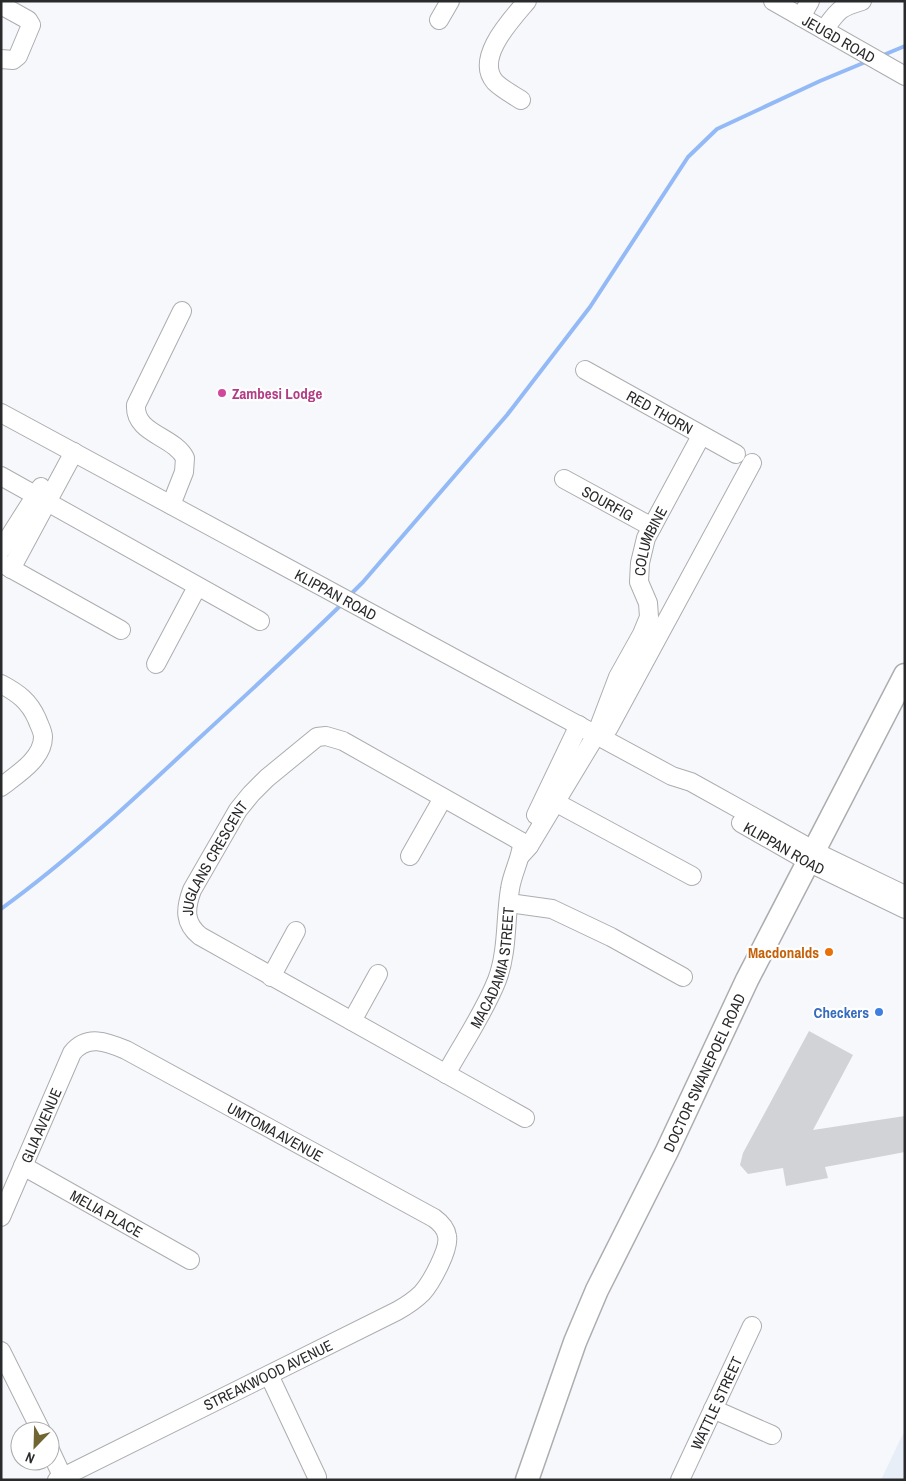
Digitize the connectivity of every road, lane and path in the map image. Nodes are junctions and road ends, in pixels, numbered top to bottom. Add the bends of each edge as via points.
1 (450, 1) edge
2 (527, 1) edge
3 (773, 1) edge
4 (810, 1) edge
5 (857, 2) edge
6 (1, 5) edge
7 (801, 17) junction
8 (439, 20) dead end
9 (824, 30) junction
10 (1, 59) edge
11 (905, 76) edge
12 (521, 100) dead end
13 (182, 311) dead end
14 (585, 370) dead end
15 (1, 413) edge
16 (701, 436) junction
17 (69, 450) junction
18 (736, 454) dead end
19 (752, 463) dead end
20 (1, 476) edge
21 (564, 479) dead end
22 (41, 498) junction
23 (171, 504) junction
24 (652, 527) junction
25 (1, 550) edge
26 (6, 566) edge
27 (197, 587) junction
28 (260, 621) dead end
29 (121, 630) dead end
30 (156, 664) dead end
31 (905, 675) edge
32 (1, 684) edge
33 (905, 695) edge
34 (579, 725) junction
35 (599, 736) junction
36 (1, 787) edge
37 (443, 798) junction
38 (555, 802) junction
39 (524, 848) junction
40 (410, 856) dead end
41 (816, 859) junction
42 (692, 876) dead end
43 (905, 895) edge
44 (509, 902) junction
45 (905, 908) edge
46 (296, 930) dead end
47 (378, 974) dead end
48 (271, 977) junction
49 (683, 977) dead end
50 (352, 1021) junction
51 (89, 1041) joint
52 (446, 1074) junction
53 (525, 1118) dead end
54 (23, 1166) junction
55 (1, 1217) edge
56 (448, 1238) joint
57 (190, 1260) dead end
58 (752, 1326) dead end
59 (1, 1351) edge
60 (269, 1375) junction
61 (713, 1409) junction
62 (35, 1421) edge
63 (772, 1435) dead end
64 (317, 1477) dead end
65 (61, 1479) edge
66 (527, 1480) edge
67 (532, 1480) edge
68 (680, 1480) edge

1 - 8 street
2 - 12 street via 502,32 489,65 494,81
3 - 7 street, JEUGD ROAD
4 - 7 street
5 - 9 street via 840,9
6 - 10 street via 31,25 18,56 13,60
7 - 9 street, JEUGD ROAD
9 - 11 street, JEUGD ROAD
13 - 23 street via 140,396 135,414 139,421 177,448 185,458 184,472
14 - 16 street, RED THORN
15 - 17 street, KLIPPAN ROAD
16 - 18 street, RED THORN
16 - 24 street, COLUMBINE
17 - 22 street
17 - 23 street, KLIPPAN ROAD
19 - 35 street
20 - 22 street
21 - 24 street, SOURFIG
22 - 25 street
22 - 26 street
22 - 27 street
23 - 34 street, KLIPPAN ROAD
24 - 35 street, COLUMBINE via 640,563 639,582 648,603 648,617 618,678
26 - 29 street
27 - 28 street
27 - 30 street
31 - 41 main road, DOCTOR SWANEPOEL ROAD
32 - 36 street via 32,707 43,739 35,757
33 - 41 main road, DOCTOR SWANEPOEL ROAD
34 - 35 street, KLIPPAN ROAD
34 - 39 street, MACADAMIA STREET
35 - 38 street, MACADAMIA STREET
35 - 41 street, KLIPPAN ROAD via 672,776 686,790
37 - 39 street, JUGLANS CRESCENT
37 - 40 street
37 - 48 street, JUGLANS CRESCENT via 343,741 326,736 308,742 251,794 238,810 192,890 186,913 192,930
38 - 39 street, MACADAMIA STREET
38 - 42 street
39 - 44 street, MACADAMIA STREET via 513,875
41 - 43 street, KLIPPAN ROAD
41 - 45 street, KLIPPAN ROAD
41 - 66 main road, DOCTOR SWANEPOEL ROAD via 747,980 597,1290 574,1342
41 - 67 main road, DOCTOR SWANEPOEL ROAD via 616,1258 579,1346
44 - 49 street via 552,909
44 - 52 street, MACADAMIA STREET via 498,979
46 - 48 street
47 - 50 street
48 - 50 street, JUGLANS CRESCENT
50 - 52 street, JUGLANS CRESCENT
51 - 54 street, GLIA AVENUE via 72,1053
51 - 56 street, UMTOMA AVENUE via 112,1044 126,1050 434,1218 441,1223
52 - 53 street, JUGLANS CRESCENT
54 - 55 street, GLIA AVENUE
54 - 57 street, MELIA PLACE
56 - 60 street, STREAKWOOD AVENUE via 446,1250 431,1280 411,1302
58 - 61 street, WATTLE STREET
59 - 62 street
60 - 64 street
60 - 65 street, STREAKWOOD AVENUE
61 - 63 street
61 - 68 street, WATTLE STREET

